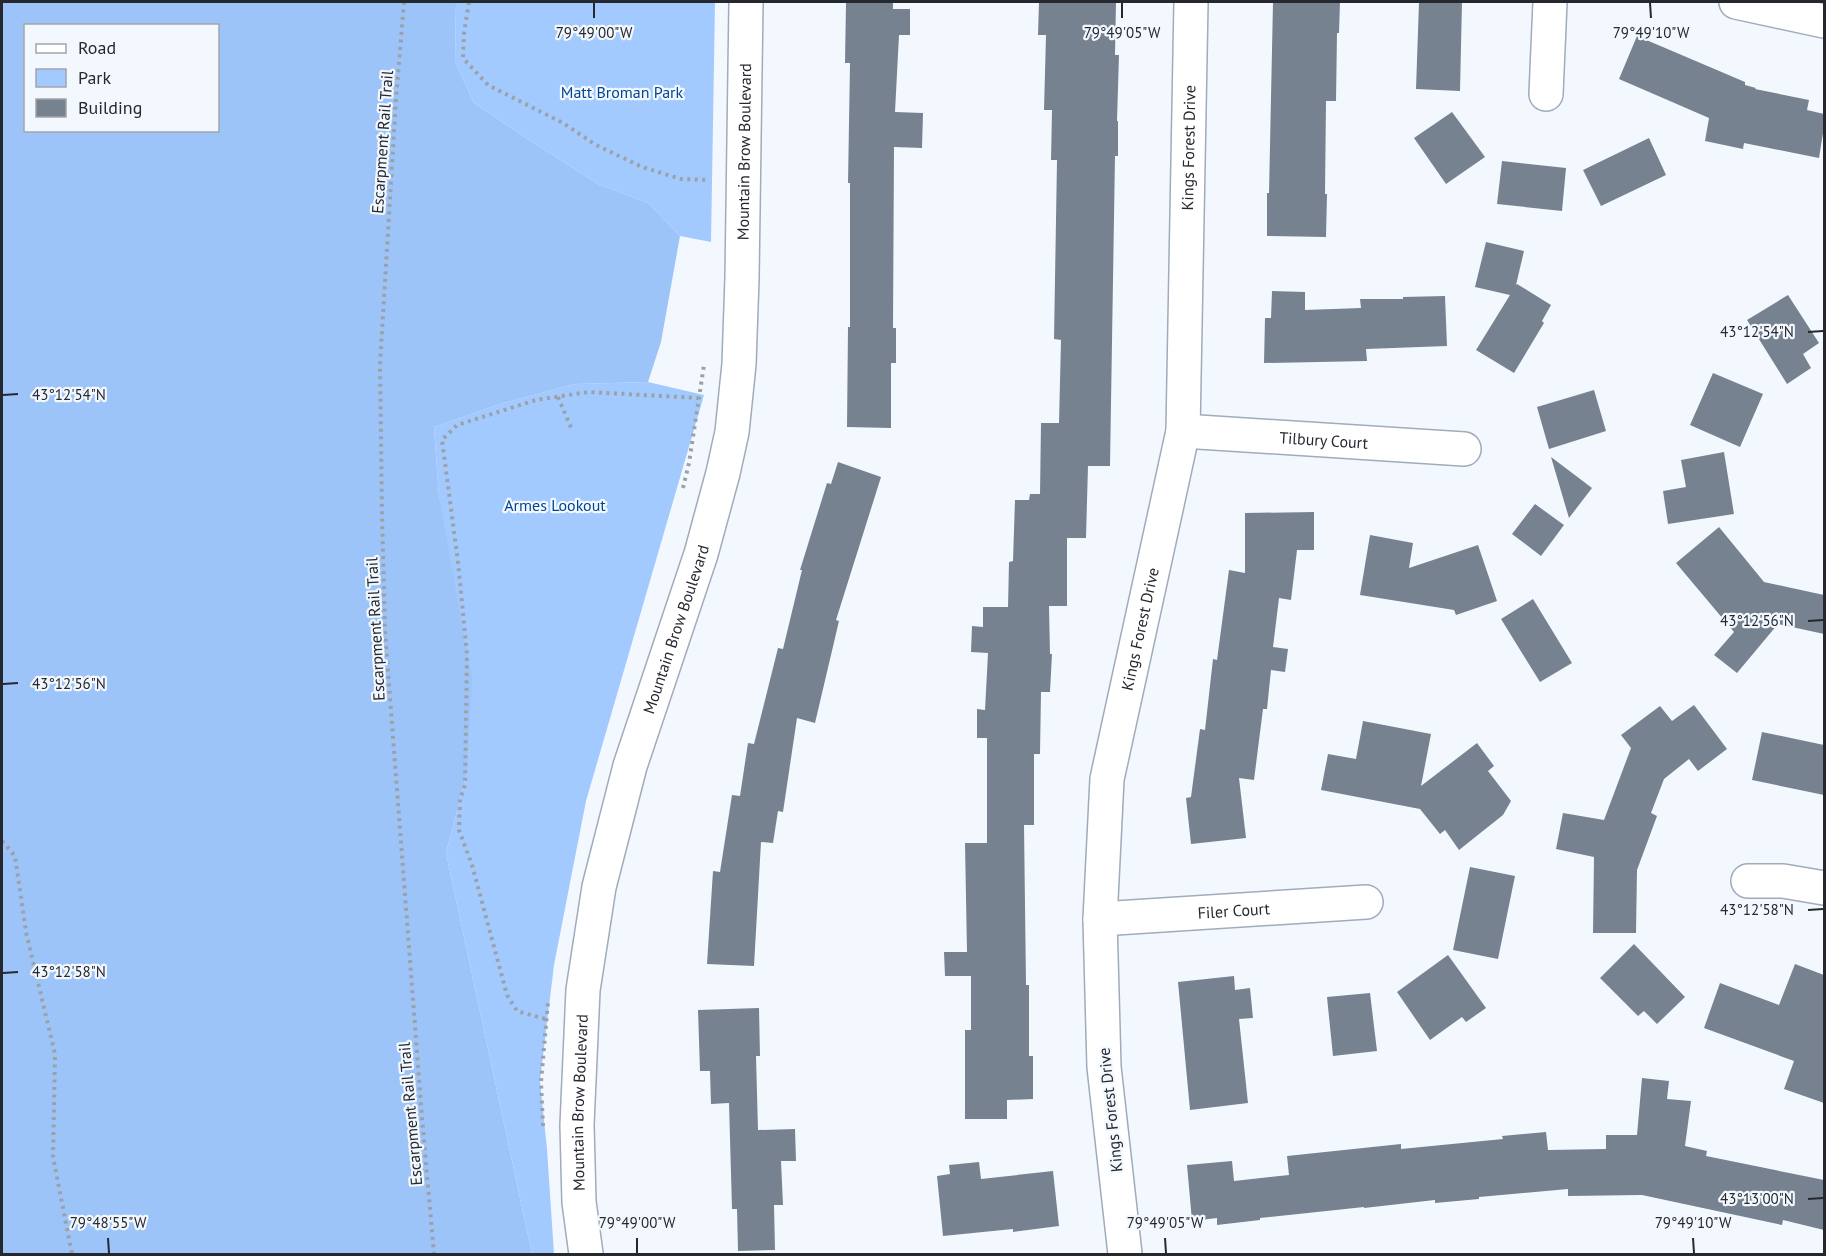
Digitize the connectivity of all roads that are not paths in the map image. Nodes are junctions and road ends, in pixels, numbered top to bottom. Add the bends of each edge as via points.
1 (746, 2) edge
2 (1191, 2) edge
3 (1550, 2) edge
4 (1736, 2) edge
5 (1824, 21) edge
6 (1546, 94) dead end
7 (1183, 431) junction
8 (1464, 449) dead end
9 (1748, 880) dead end
10 (1824, 888) edge
11 (1366, 902) dead end
12 (1100, 919) junction
13 (586, 1254) edge
14 (1125, 1254) edge

1 - 13 street, Mountain Brow Boulevard via 742,278 732,432 701,554 630,766 599,887 583,990 577,1125 579,1202
2 - 7 street, Kings Forest Drive
3 - 6 street
4 - 5 street
7 - 8 street, Tilbury Court
7 - 12 street, Kings Forest Drive via 1107,779
9 - 10 street
11 - 12 street, Filer Court
12 - 14 street, Kings Forest Drive via 1104,1067

